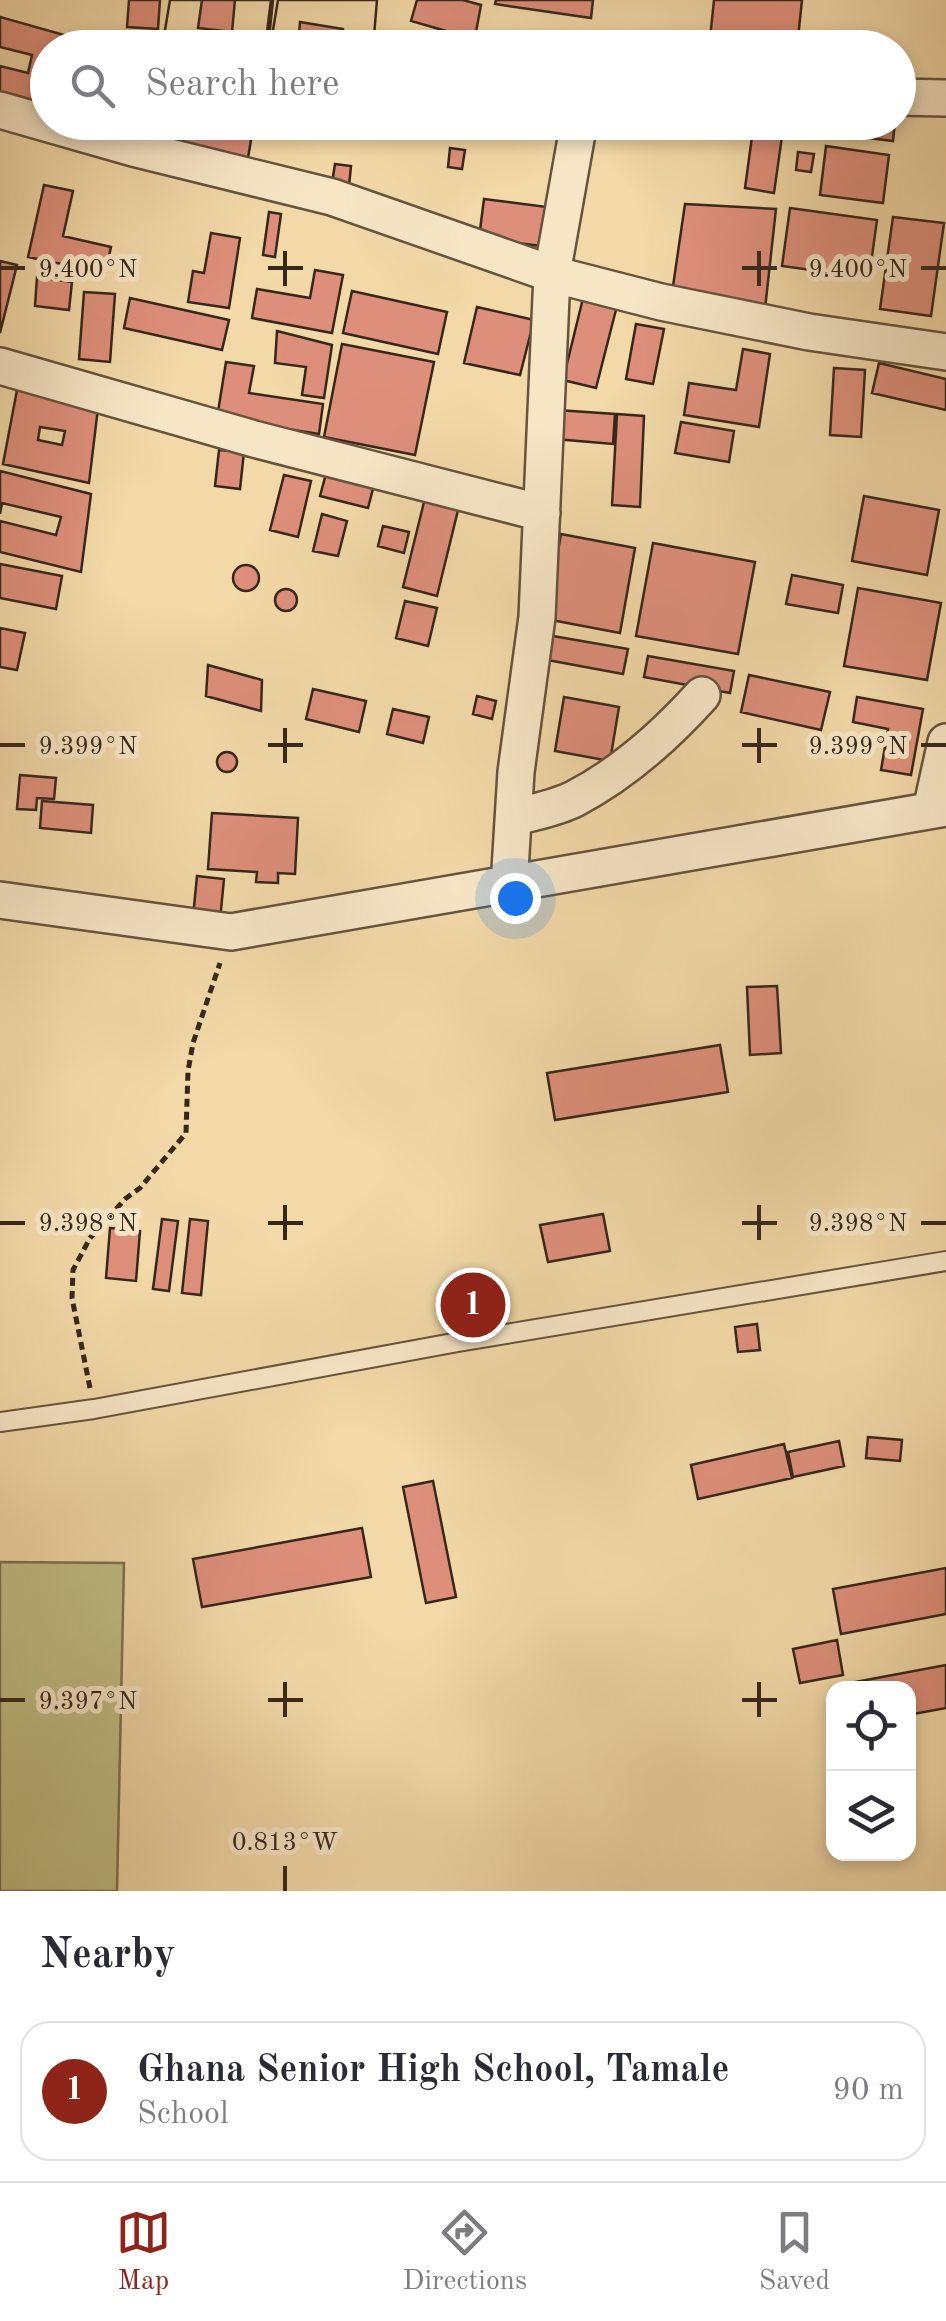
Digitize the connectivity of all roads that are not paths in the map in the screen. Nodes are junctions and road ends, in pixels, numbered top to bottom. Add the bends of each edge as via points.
1 (916, 97) edge
2 (946, 98) edge
3 (0, 110) edge
4 (30, 119) edge
5 (105, 140) edge
6 (576, 140) edge
7 (552, 274) junction
8 (946, 352) edge
9 (0, 366) edge
10 (542, 513) junction
11 (702, 695) dead end
12 (946, 742) edge
13 (938, 809) edge
14 (514, 818) junction
15 (509, 886) junction
16 (0, 900) edge
17 (946, 1261) edge
18 (0, 1422) edge

1 - 2 street
3 - 4 street
5 - 7 street via 332,198
6 - 7 street
7 - 8 street via 772,325
7 - 10 street
9 - 10 street
10 - 14 street
11 - 14 street via 659,742 612,776 571,801
12 - 13 street
13 - 15 street
14 - 15 street
15 - 16 street via 231,932
17 - 18 lane

